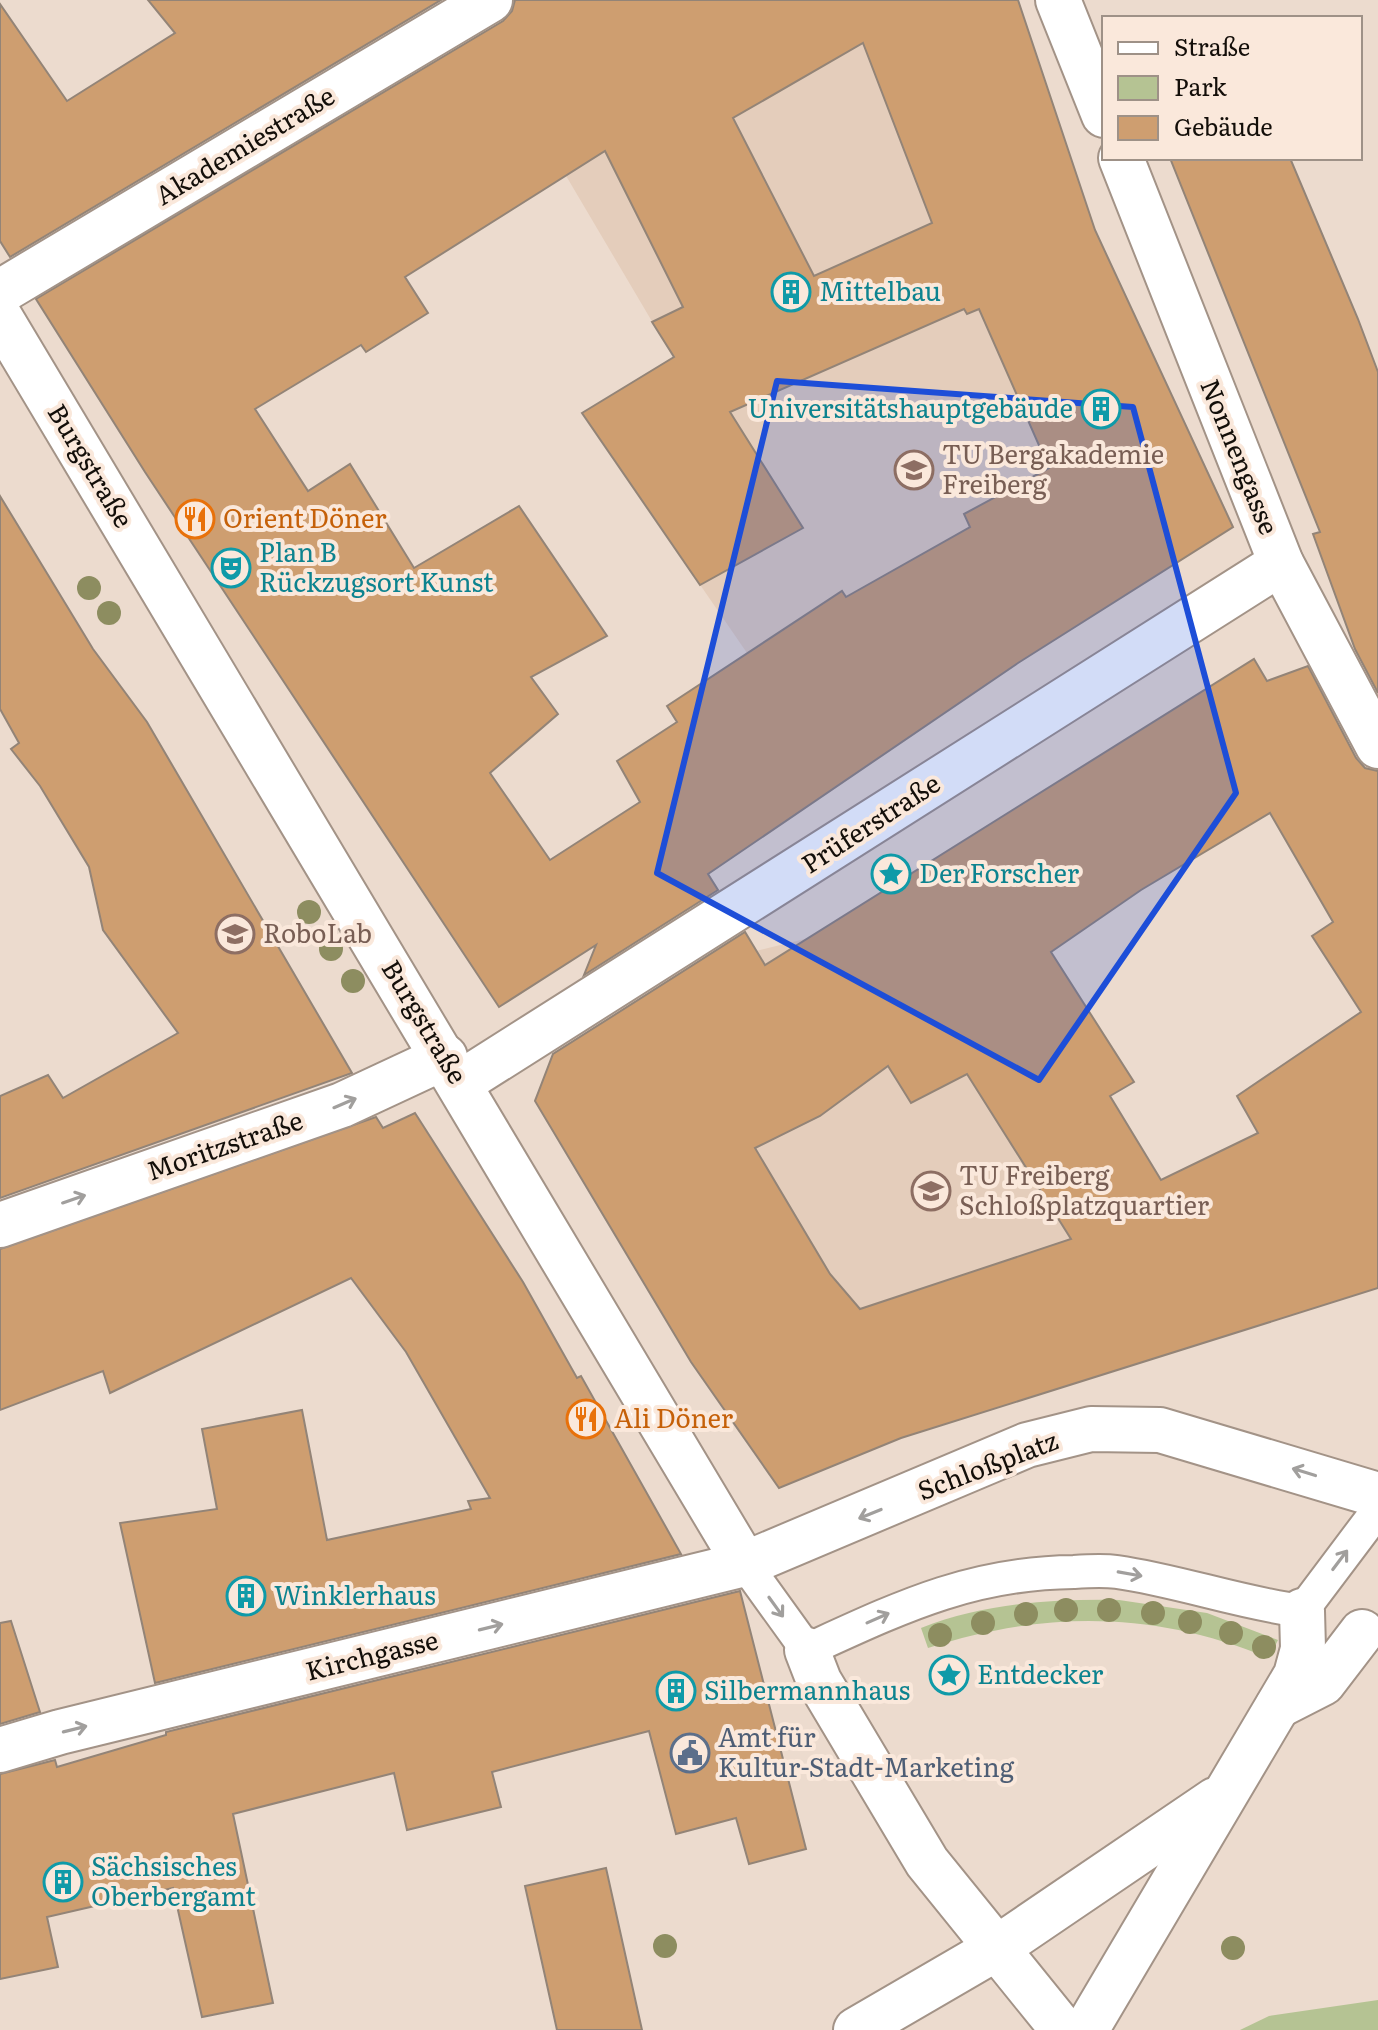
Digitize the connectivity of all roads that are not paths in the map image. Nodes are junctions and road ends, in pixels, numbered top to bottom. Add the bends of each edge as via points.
1 (490, 0) edge
2 (1058, 0) edge
3 (1102, 110) edge
4 (1122, 160) edge
5 (0, 292) edge
6 (0, 317) edge
7 (1281, 563) junction
8 (1378, 746) edge
9 (453, 1070) junction
10 (0, 1225) edge
11 (1378, 1495) edge
12 (1378, 1510) edge
13 (745, 1564) junction
14 (1302, 1611) junction
15 (1362, 1632) dead end
16 (813, 1666) junction
17 (1278, 1706) junction
18 (0, 1750) edge
19 (1227, 1792) junction
20 (997, 1948) junction
21 (856, 2030) edge
22 (1063, 2030) edge
23 (1086, 2030) edge

1 - 5 street, Akademiestraße
2 - 3 street
4 - 7 street, Nonnengasse
6 - 9 street, Burgstraße
7 - 8 street, Nonnengasse
7 - 9 street, Prüferstraße
10 -> 9 street, Moritzstraße
9 - 13 street, Burgstraße
11 -> 13 street, Schloßplatz via 1160,1430 1091,1429 1027,1445
14 -> 12 lane
13 -> 16 lane
18 -> 13 street, Kirchgasse
16 -> 14 lane via 899,1609 973,1582 1051,1572 1113,1571
14 - 17 street via 1303,1649 1296,1675
15 - 17 street via 1323,1683
16 - 20 street via 927,1862
17 - 19 street
19 - 20 street
19 - 23 street
20 - 21 street
20 - 22 street

